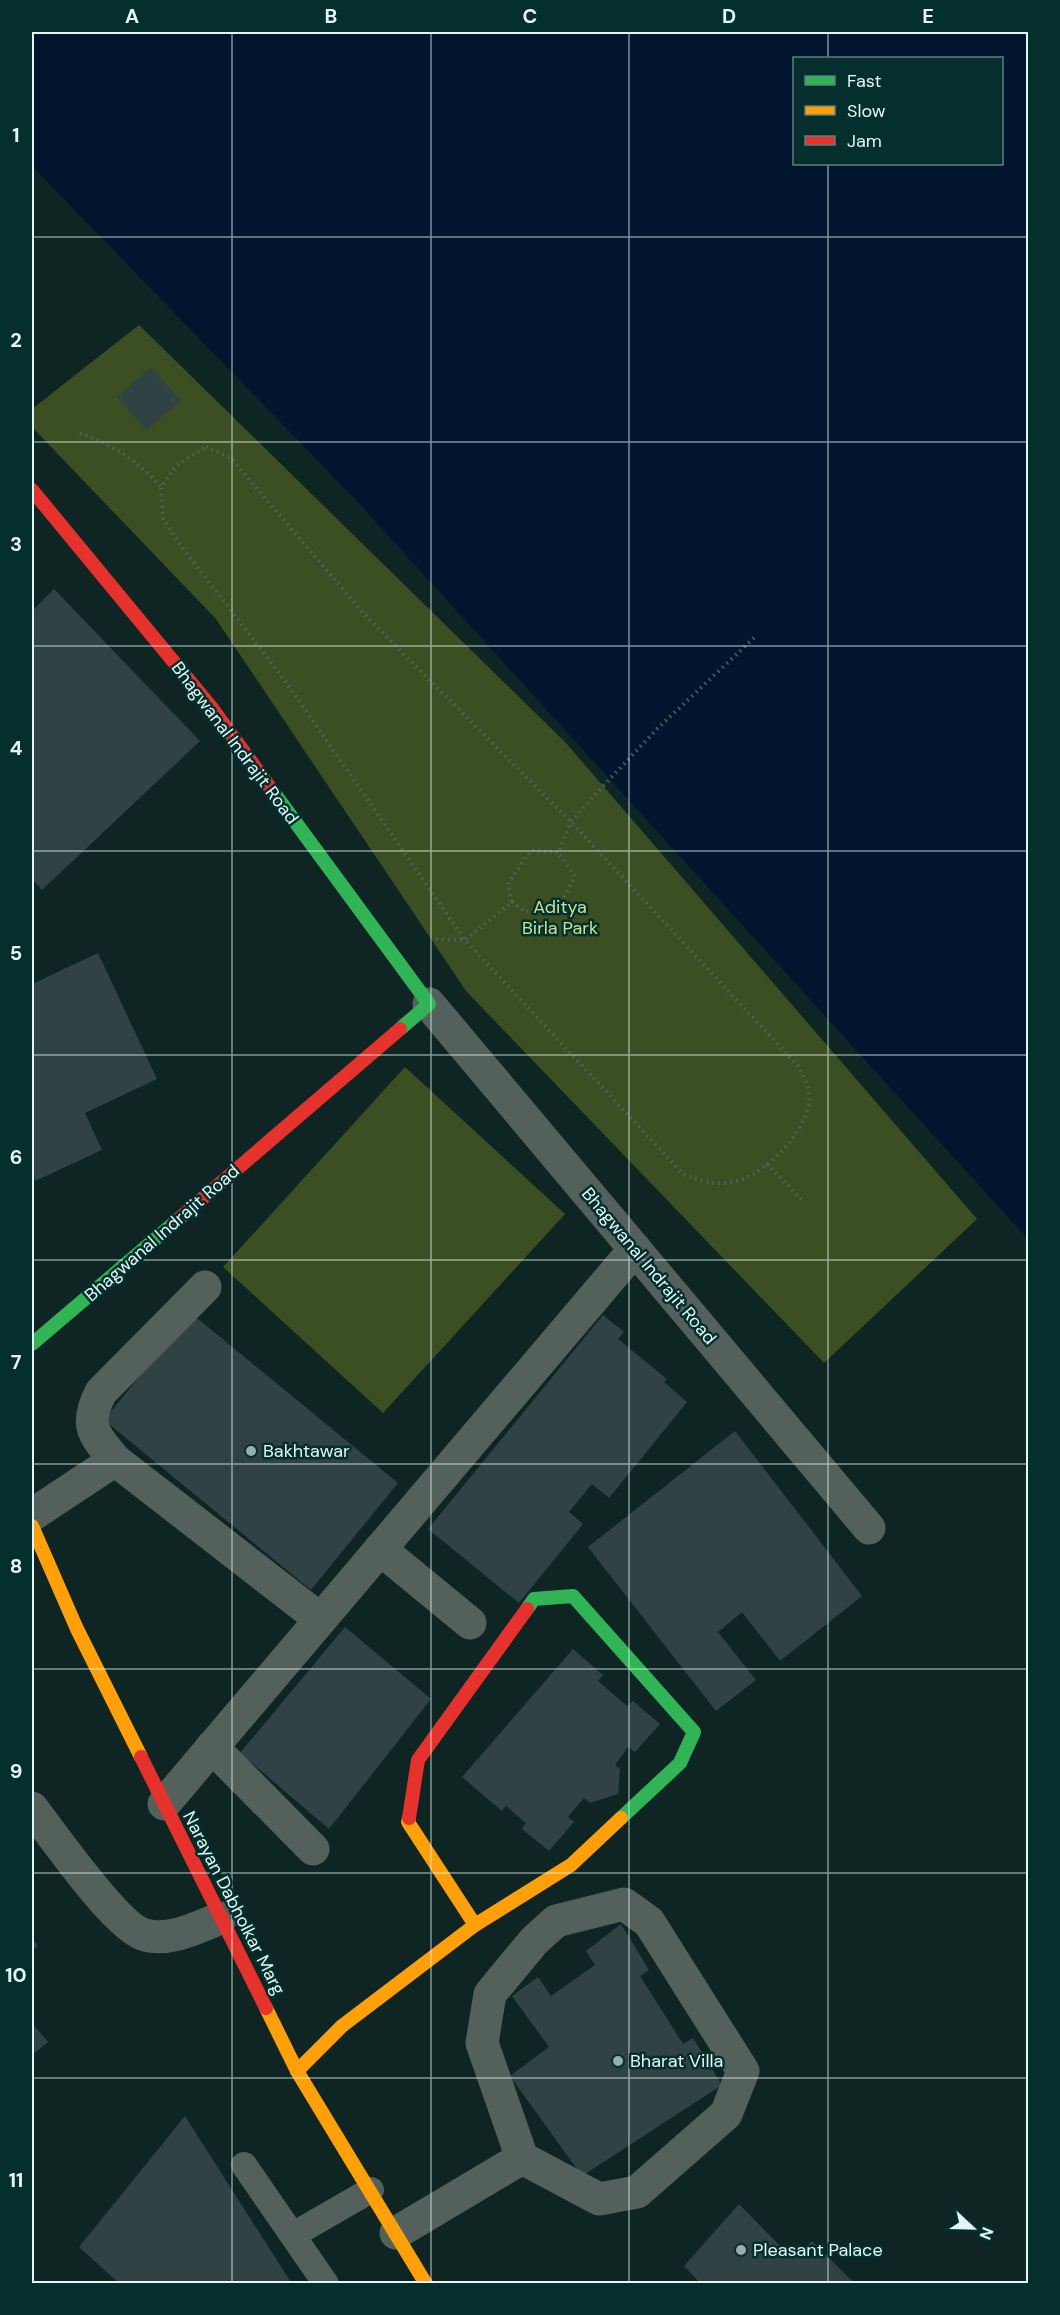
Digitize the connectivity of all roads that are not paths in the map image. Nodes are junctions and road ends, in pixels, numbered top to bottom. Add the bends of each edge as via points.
1 (32, 490) edge
2 (429, 1004) junction
3 (635, 1249) junction
4 (206, 1287) dead end
5 (32, 1344) edge
6 (115, 1460) junction
7 (32, 1527) edge
8 (869, 1528) dead end
9 (380, 1549) junction
10 (320, 1619) junction
11 (470, 1623) dead end
12 (212, 1747) junction
13 (164, 1804) junction
14 (32, 1808) edge
15 (313, 1849) dead end
16 (221, 1918) junction
17 (475, 1925) junction
18 (297, 2071) junction
19 (522, 2158) junction
20 (244, 2165) dead end
21 (371, 2190) junction
22 (396, 2233) junction
23 (293, 2235) junction
24 (326, 2283) edge
25 (426, 2283) edge

1 - 2 street, Bhagwanal Indrajit Road via 211,707
2 - 3 street, Bhagwanal Indrajit Road
2 - 5 street, Bhagwanal Indrajit Road
3 - 8 street, Bhagwanal Indrajit Road
3 - 9 street
4 - 6 street via 102,1392 93,1408 91,1423 97,1438
6 - 7 street
6 - 10 street
7 - 13 street, Narayan Dabholkar Marg via 77,1629
9 - 10 street
9 - 11 street
10 - 12 street
12 - 13 street
12 - 15 street
13 - 16 street, Narayan Dabholkar Marg
14 - 16 street via 110,1906 143,1935 160,1937 183,1932
16 - 18 street, Narayan Dabholkar Marg
17 - 17 street via 571,1865 680,1763 694,1732 573,1596 534,1599 418,1760 408,1822
17 - 18 street via 342,2026
18 - 21 street, Narayan Dabholkar Marg
19 - 19 street via 599,2199 637,2193 726,2114 743,2071 649,1922 624,1904 556,1921 490,1994 482,2043
19 - 22 street
20 - 23 lane
21 - 22 street, Narayan Dabholkar Marg
21 - 23 lane
22 - 25 street, Narayan Dabholkar Marg
23 - 24 lane

